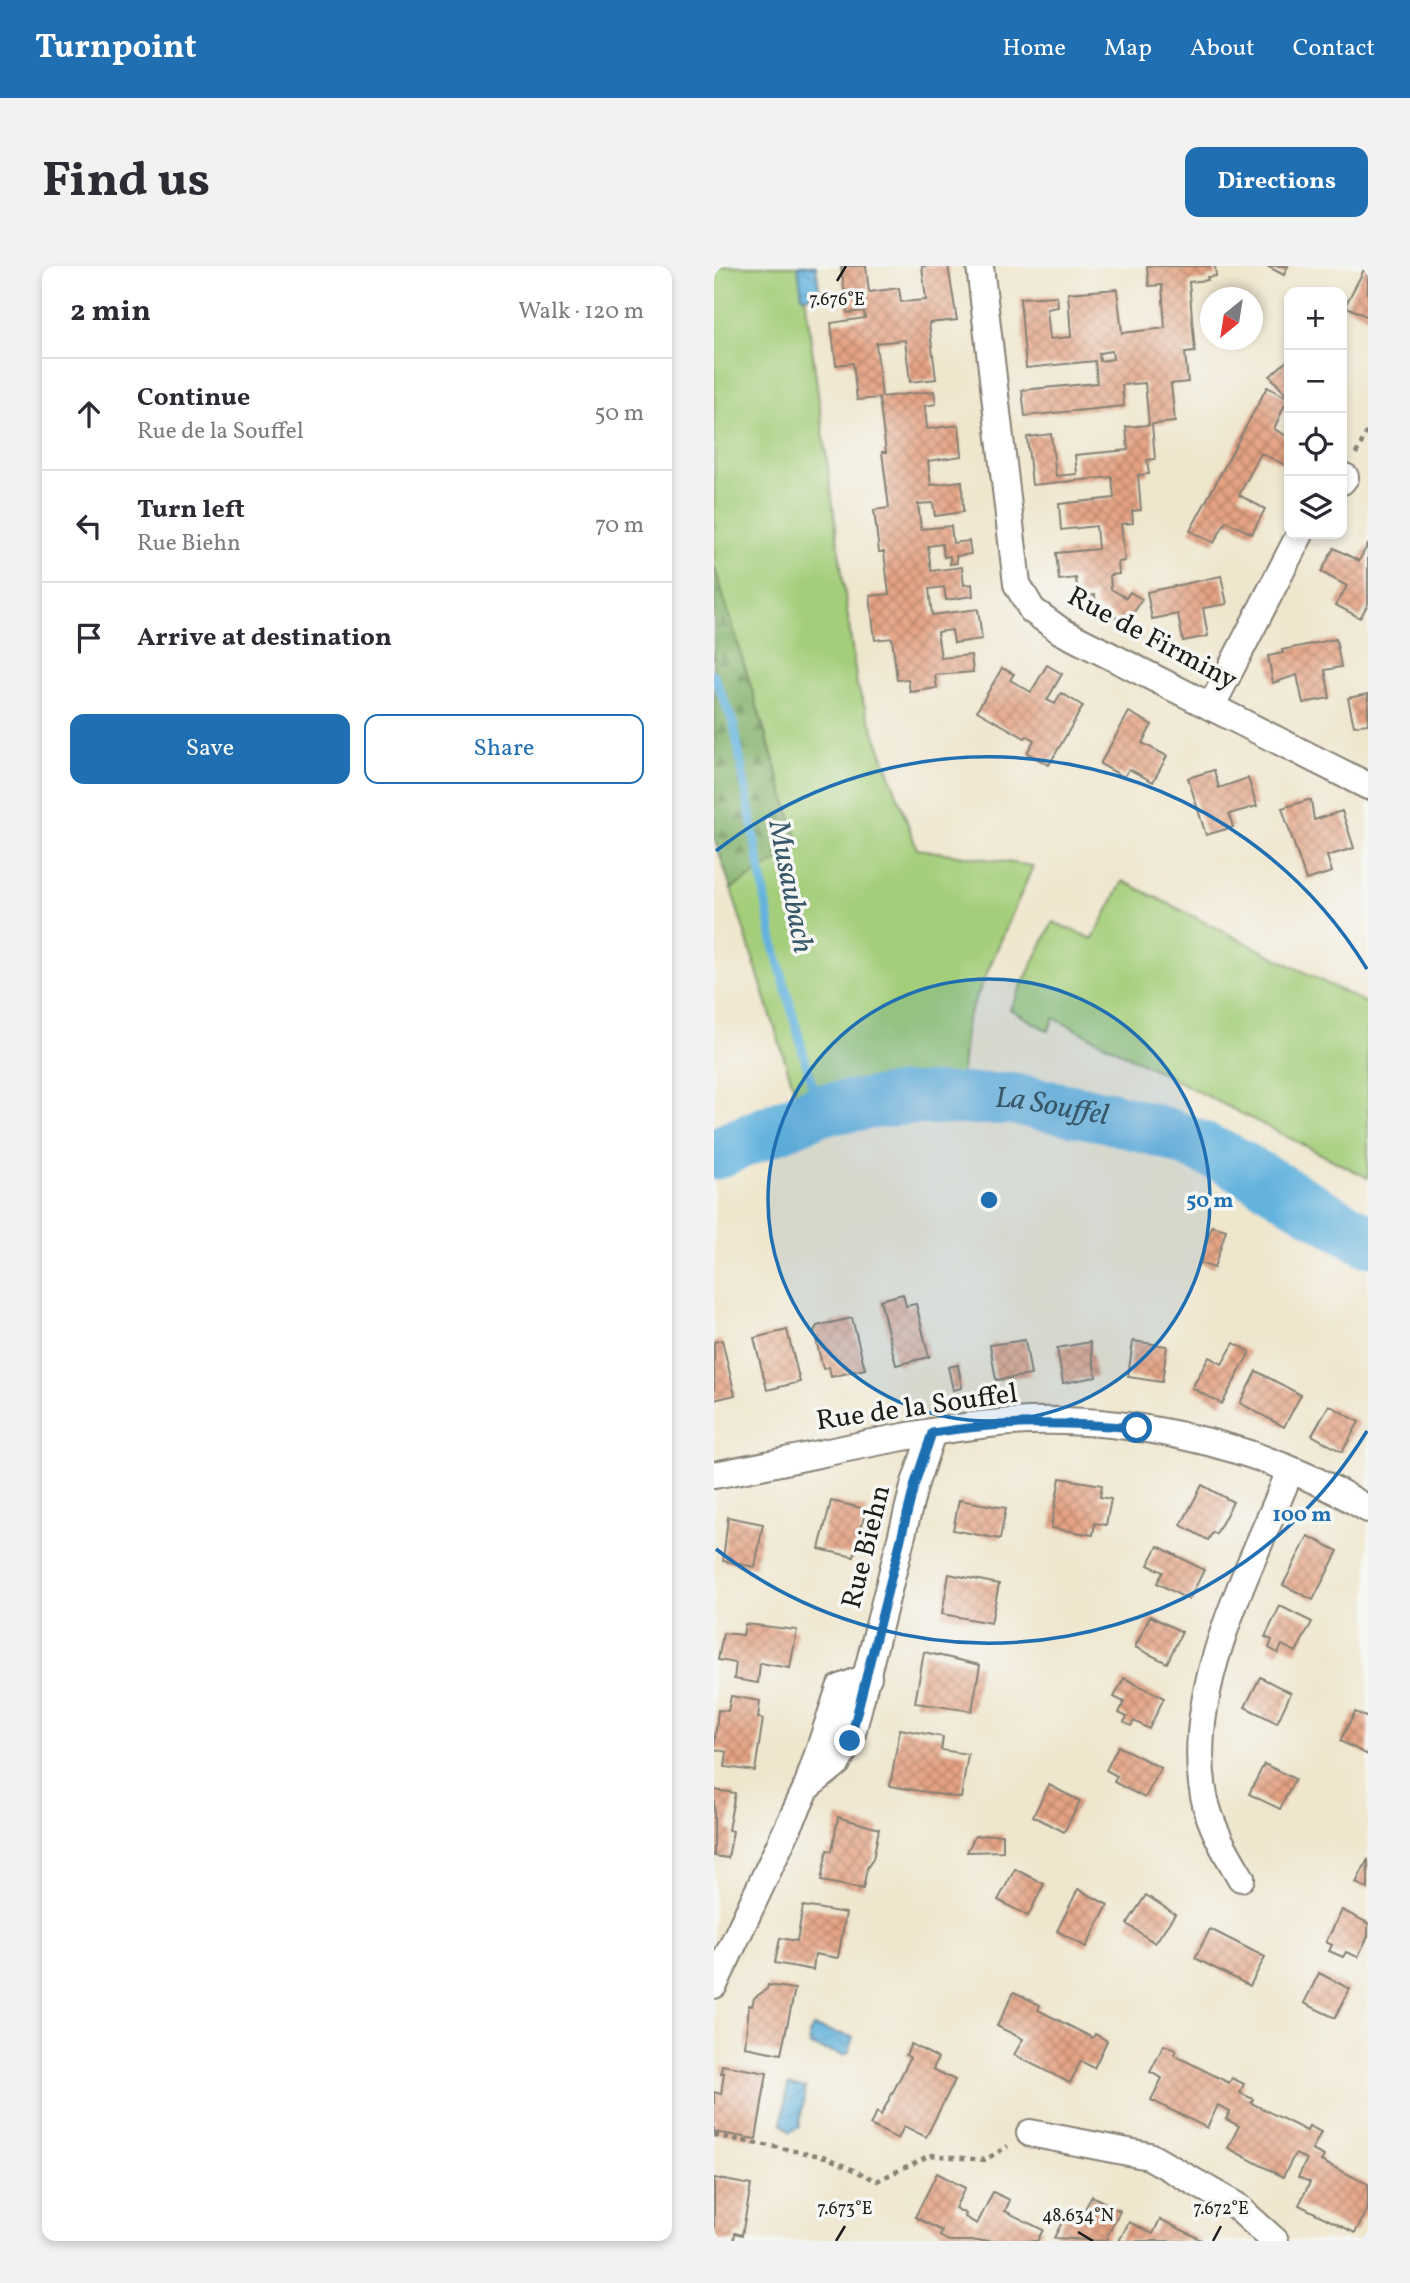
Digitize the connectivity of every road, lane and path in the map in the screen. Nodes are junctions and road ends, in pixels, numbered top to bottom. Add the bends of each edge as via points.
1 (980, 266) edge
2 (1297, 539) edge
3 (1211, 707) junction
4 (1368, 786) edge
5 (932, 1433) junction
6 (1290, 1471) junction
7 (714, 1475) edge
8 (1368, 1509) edge
9 (1241, 1878) dead end
10 (714, 1985) edge
11 (1030, 2133) joint
12 (714, 2135) edge
13 (1275, 2241) edge

1 - 3 street, Rue de Firminy via 1017,583 1032,610 1061,631
2 - 3 street
3 - 4 street, Rue de Firminy
5 - 6 street, Rue de la Souffel via 981,1425 1042,1423 1137,1428 1225,1447
5 - 7 street, Rue de la Souffel
5 - 10 street, Rue Biehn via 915,1483 868,1677 840,1688 807,1787
6 - 8 street, Rue de la Souffel
6 - 9 street via 1225,1632 1202,1726 1205,1798 1214,1827
11 - 12 path via 985,2160 930,2155 877,2180 826,2157
11 - 13 street via 1149,2156 1234,2205

